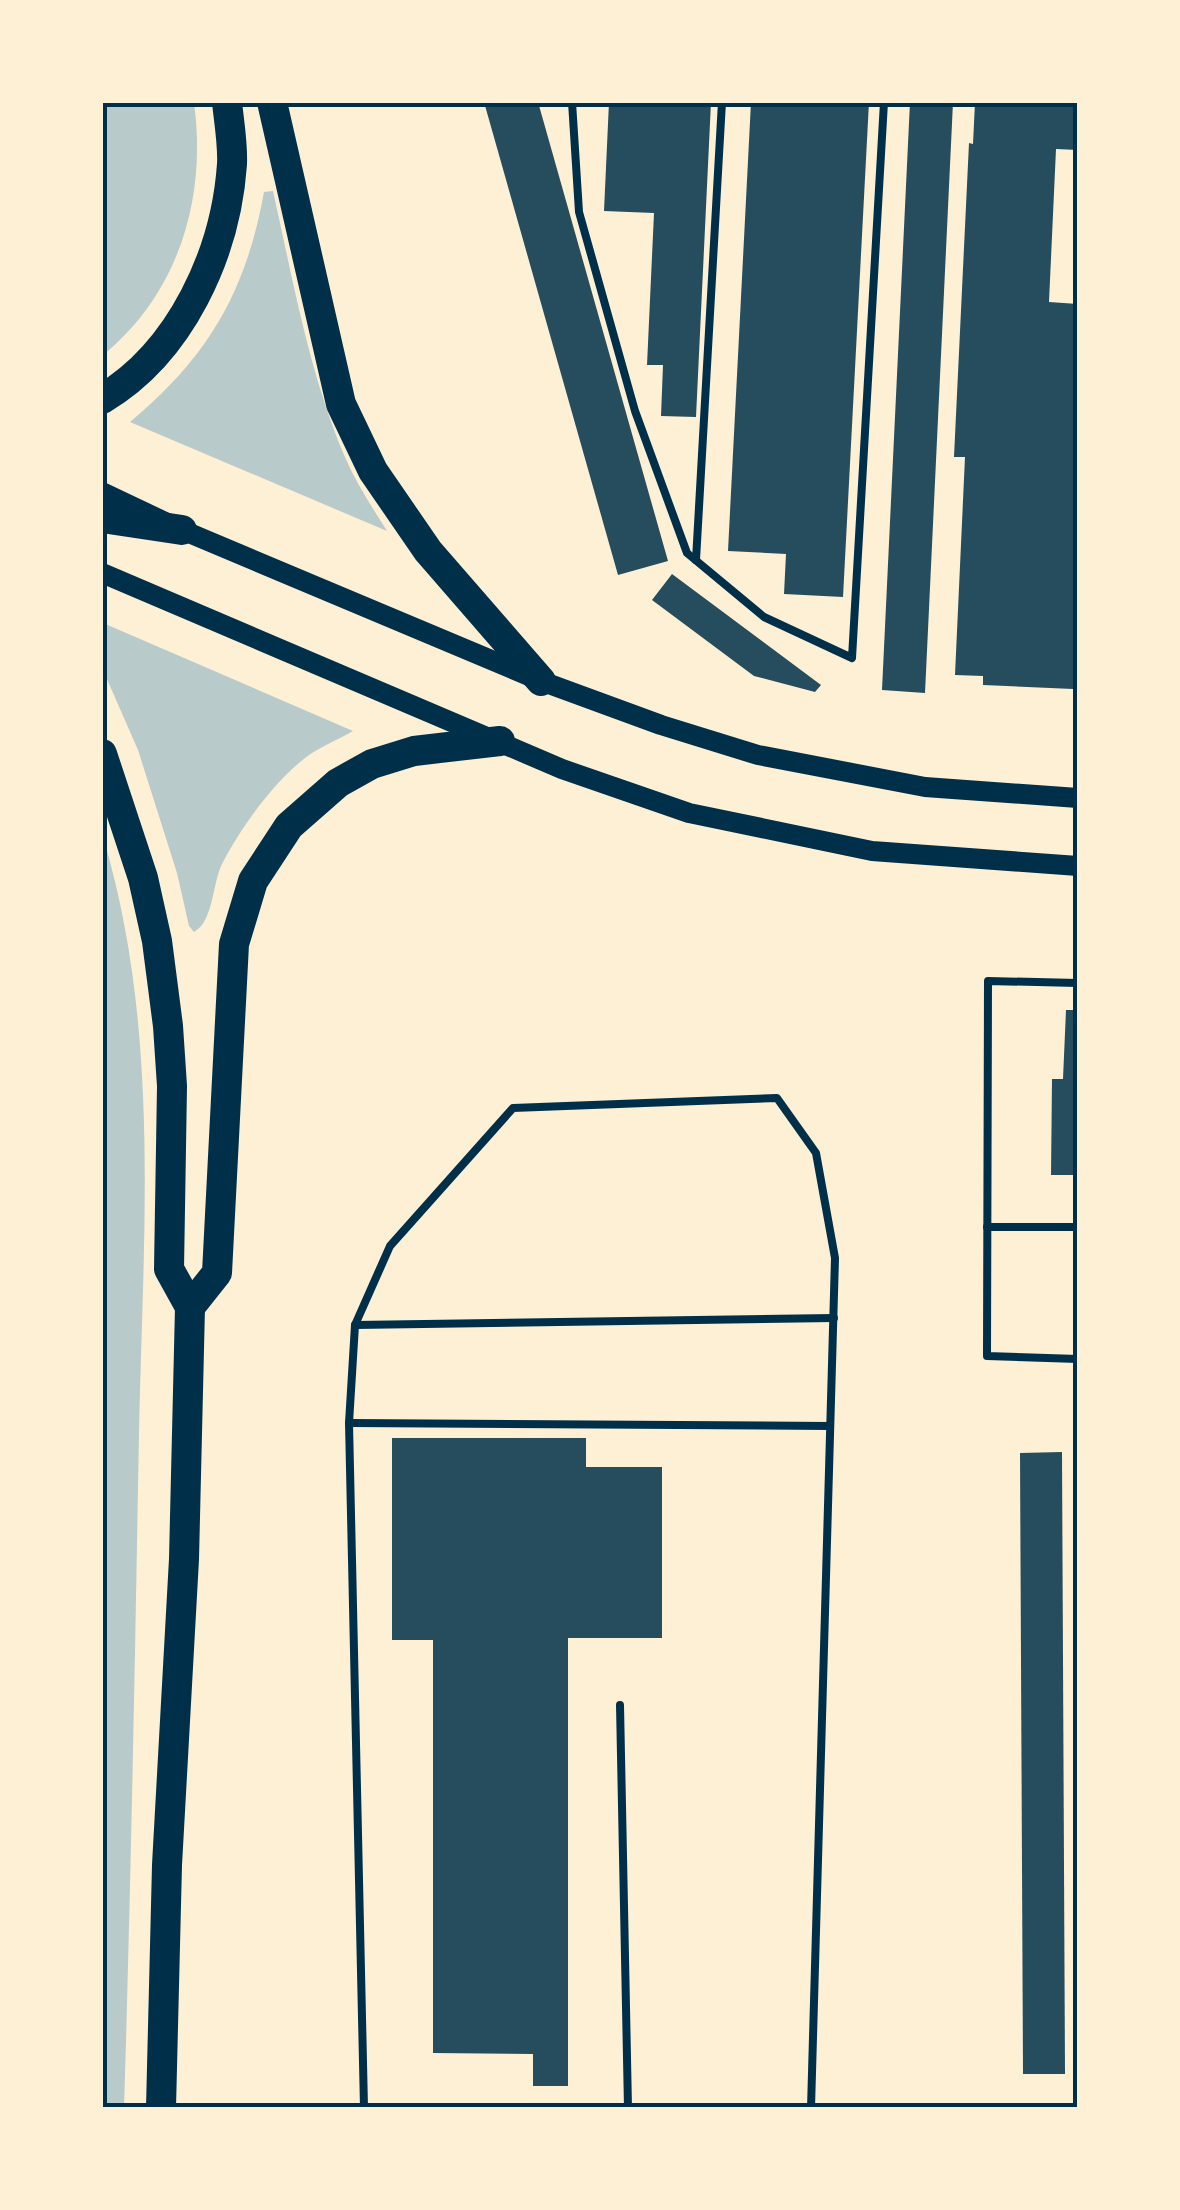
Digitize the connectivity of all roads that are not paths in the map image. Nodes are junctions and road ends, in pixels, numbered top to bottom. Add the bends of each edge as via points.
1 (227, 102) edge
2 (272, 102) edge
3 (572, 102) edge
4 (722, 102) edge
5 (884, 102) edge
6 (102, 399) edge
7 (102, 492) edge
8 (102, 518) edge
9 (182, 530) junction
10 (696, 560) junction
11 (102, 574) edge
12 (542, 681) junction
13 (500, 741) junction
14 (102, 754) edge
15 (1078, 798) edge
16 (1078, 866) edge
17 (1078, 983) edge
18 (987, 1227) junction
19 (1078, 1227) edge
20 (190, 1307) junction
21 (834, 1318) junction
22 (356, 1325) junction
23 (1078, 1359) edge
24 (349, 1423) junction
25 (830, 1426) junction
26 (620, 1706) dead end
27 (161, 2108) edge
28 (364, 2108) edge
29 (628, 2108) edge
30 (810, 2108) edge

1 - 6 highway via 232,161 224,224 202,286 163,345
2 - 12 highway via 341,404 373,471 428,551
3 - 10 lane via 579,212 635,410 687,553
4 - 10 lane
5 - 10 lane via 852,658 764,617
7 - 9 main road
8 - 9 highway
9 - 12 main road
11 - 13 main road
12 - 15 main road via 734,748 924,788
13 - 16 main road via 689,813 872,851
13 - 20 highway via 414,751 372,764 289,826 253,881 234,944 216,1273
14 - 20 highway via 157,940 172,1086 169,1269
17 - 18 lane via 988,981
18 - 19 lane
18 - 23 lane via 987,1356
20 - 27 highway
21 - 22 lane
21 - 22 lane via 835,1258 816,1153 778,1098 514,1108 390,1246
21 - 25 lane
22 - 24 lane
24 - 25 lane
24 - 28 lane
25 - 30 lane
26 - 29 lane

